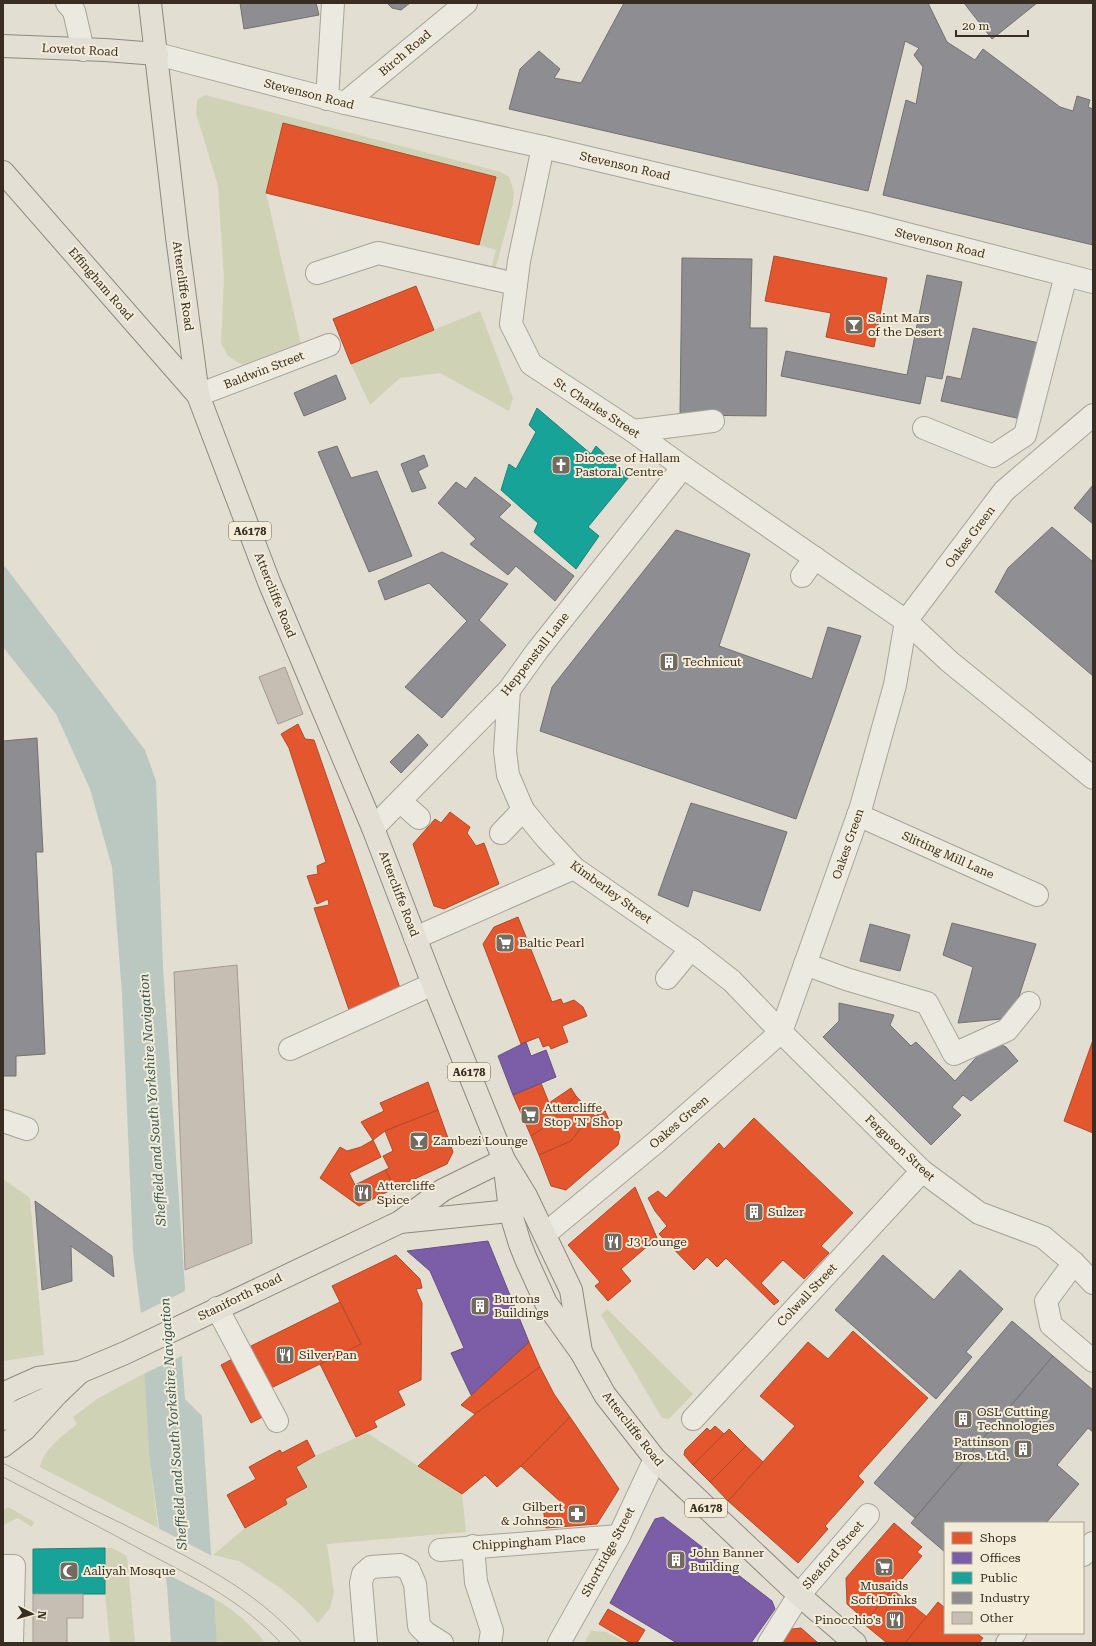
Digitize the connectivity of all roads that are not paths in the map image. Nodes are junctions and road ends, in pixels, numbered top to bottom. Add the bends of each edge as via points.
1 (150, 3) edge
2 (333, 3) edge
3 (466, 3) edge
4 (71, 7) edge
5 (3, 46) edge
6 (83, 50) junction
7 (156, 54) junction
8 (336, 101) junction
9 (543, 147) junction
10 (3, 172) edge
11 (317, 273) dead end
12 (1066, 275) junction
13 (1093, 282) edge
14 (516, 284) junction
15 (329, 345) dead end
16 (198, 395) junction
17 (1093, 415) edge
18 (713, 421) dead end
19 (924, 428) dead end
20 (633, 431) junction
21 (684, 467) junction
22 (815, 558) junction
23 (802, 576) dead end
24 (906, 621) junction
25 (509, 690) junction
26 (1093, 778) edge
27 (400, 801) junction
28 (523, 810) junction
29 (858, 815) junction
30 (419, 818) dead end
31 (373, 828) junction
32 (501, 833) dead end
33 (574, 868) junction
34 (1037, 895) dead end
35 (415, 938) junction
36 (691, 949) junction
37 (805, 964) junction
38 (667, 978) dead end
39 (433, 984) junction
40 (1029, 1003) dead end
41 (781, 1032) junction
42 (290, 1049) dead end
43 (3, 1122) edge
44 (26, 1130) dead end
45 (504, 1160) junction
46 (922, 1172) junction
47 (526, 1196) junction
48 (510, 1211) junction
49 (400, 1222) junction
50 (545, 1234) junction
51 (1074, 1263) junction
52 (1093, 1283) edge
53 (217, 1308) junction
54 (581, 1352) junction
55 (1093, 1360) edge
56 (80, 1372) junction
57 (3, 1375) edge
58 (38, 1378) junction
59 (57, 1394) junction
60 (3, 1396) edge
61 (3, 1419) edge
62 (693, 1419) dead end
63 (277, 1421) dead end
64 (3, 1446) edge
65 (654, 1459) junction
66 (868, 1515) dead end
67 (619, 1536) junction
68 (473, 1546) junction
69 (440, 1550) dead end
70 (3, 1566) edge
71 (799, 1595) junction
72 (853, 1642) edge
73 (12, 1643) edge
74 (366, 1643) edge
75 (442, 1643) edge
76 (490, 1643) edge
77 (559, 1643) edge
78 (768, 1643) edge

1 - 7 main road, Attercliffe Road / A6178
2 - 8 street
3 - 8 street, Birch Road
4 - 6 street
5 - 6 main road, Lovetot Road
6 - 7 main road, Lovetot Road
7 - 8 street, Stevenson Road
7 - 16 main road, Attercliffe Road / A6178
8 - 9 street, Stevenson Road
9 - 12 street, Stevenson Road via 868,224
9 - 14 street, St. Charles Street
10 - 16 main road, Effingham Road
11 - 14 street via 378,252
12 - 13 street, Stevenson Road
12 - 19 street via 1025,435 993,456
14 - 20 street, St. Charles Street via 511,324 531,364
15 - 16 street, Baldwin Street
16 - 31 main road, Attercliffe Road / A6178 via 269,582
17 - 24 street, Oakes Green via 1004,492
18 - 20 street
20 - 21 street, St. Charles Street
21 - 22 street, St. Charles Street
21 - 25 street, Heppenstall Lane via 537,651
22 - 23 street
22 - 24 street, St. Charles Street
24 - 26 street, St. Charles Street via 950,662
24 - 29 street, Oakes Green via 895,685
25 - 27 street, Heppenstall Lane
25 - 28 street, Kimberley Street via 505,751 508,776
27 - 30 street
27 - 31 street, Heppenstall Lane
28 - 32 street
28 - 33 street, Kimberley Street
29 - 34 street, Slitting Mill Lane
29 - 37 street, Oakes Green
31 - 35 main road, Attercliffe Road / A6178
33 - 35 street
33 - 36 street, Kimberley Street
35 - 39 main road, Attercliffe Road / A6178
36 - 38 street
36 - 41 street, Kimberley Street via 732,981
37 - 40 street via 846,979 927,1002 954,1054 1007,1030
37 - 41 street, Oakes Green
39 - 42 street
39 - 45 main road, Attercliffe Road / A6178
41 - 46 street, Ferguson Street
41 - 50 street, Oakes Green
43 - 44 street
45 - 47 main road, Attercliffe Road / A6178
45 - 48 main road, Attercliffe Road / A6178
45 - 49 main road, Staniforth Road via 443,1190
46 - 51 street, Ferguson Street via 979,1213 1043,1237
46 - 62 street, Colwall Street via 761,1332 719,1378
47 - 48 main road via 519,1207
47 - 50 main road, Attercliffe Road / A6178
48 - 49 main road, Staniforth Road
48 - 54 main road, Attercliffe Road / A6178 via 520,1244 546,1303
49 - 53 main road, Staniforth Road
50 - 54 main road, Attercliffe Road / A6178 via 571,1290
51 - 52 street, Ferguson Street
51 - 55 street via 1046,1301 1051,1325
53 - 56 main road, Staniforth Road
53 - 63 street
54 - 65 main road, Attercliffe Road / A6178 via 605,1395
56 - 58 main road, Staniforth Road
56 - 59 main road, Staniforth Road
57 - 58 main road
58 - 60 main road, Staniforth Road
59 - 61 main road
59 - 64 main road, Staniforth Road via 25,1429
65 - 67 street, Shortridge Street
65 - 71 main road, Attercliffe Road / A6178
66 - 71 street, Sleaford Street
67 - 68 street, Chippingham Place
67 - 77 street, Shortridge Street
68 - 69 street, Chippingham Place
68 - 76 street via 476,1582 492,1631
70 - 73 street via 14,1566
71 - 72 main road, Attercliffe Road / A6178
71 - 78 street, Sleaford Street
74 - 75 street via 361,1583 363,1574 371,1567 400,1565 409,1570 415,1584 419,1626

